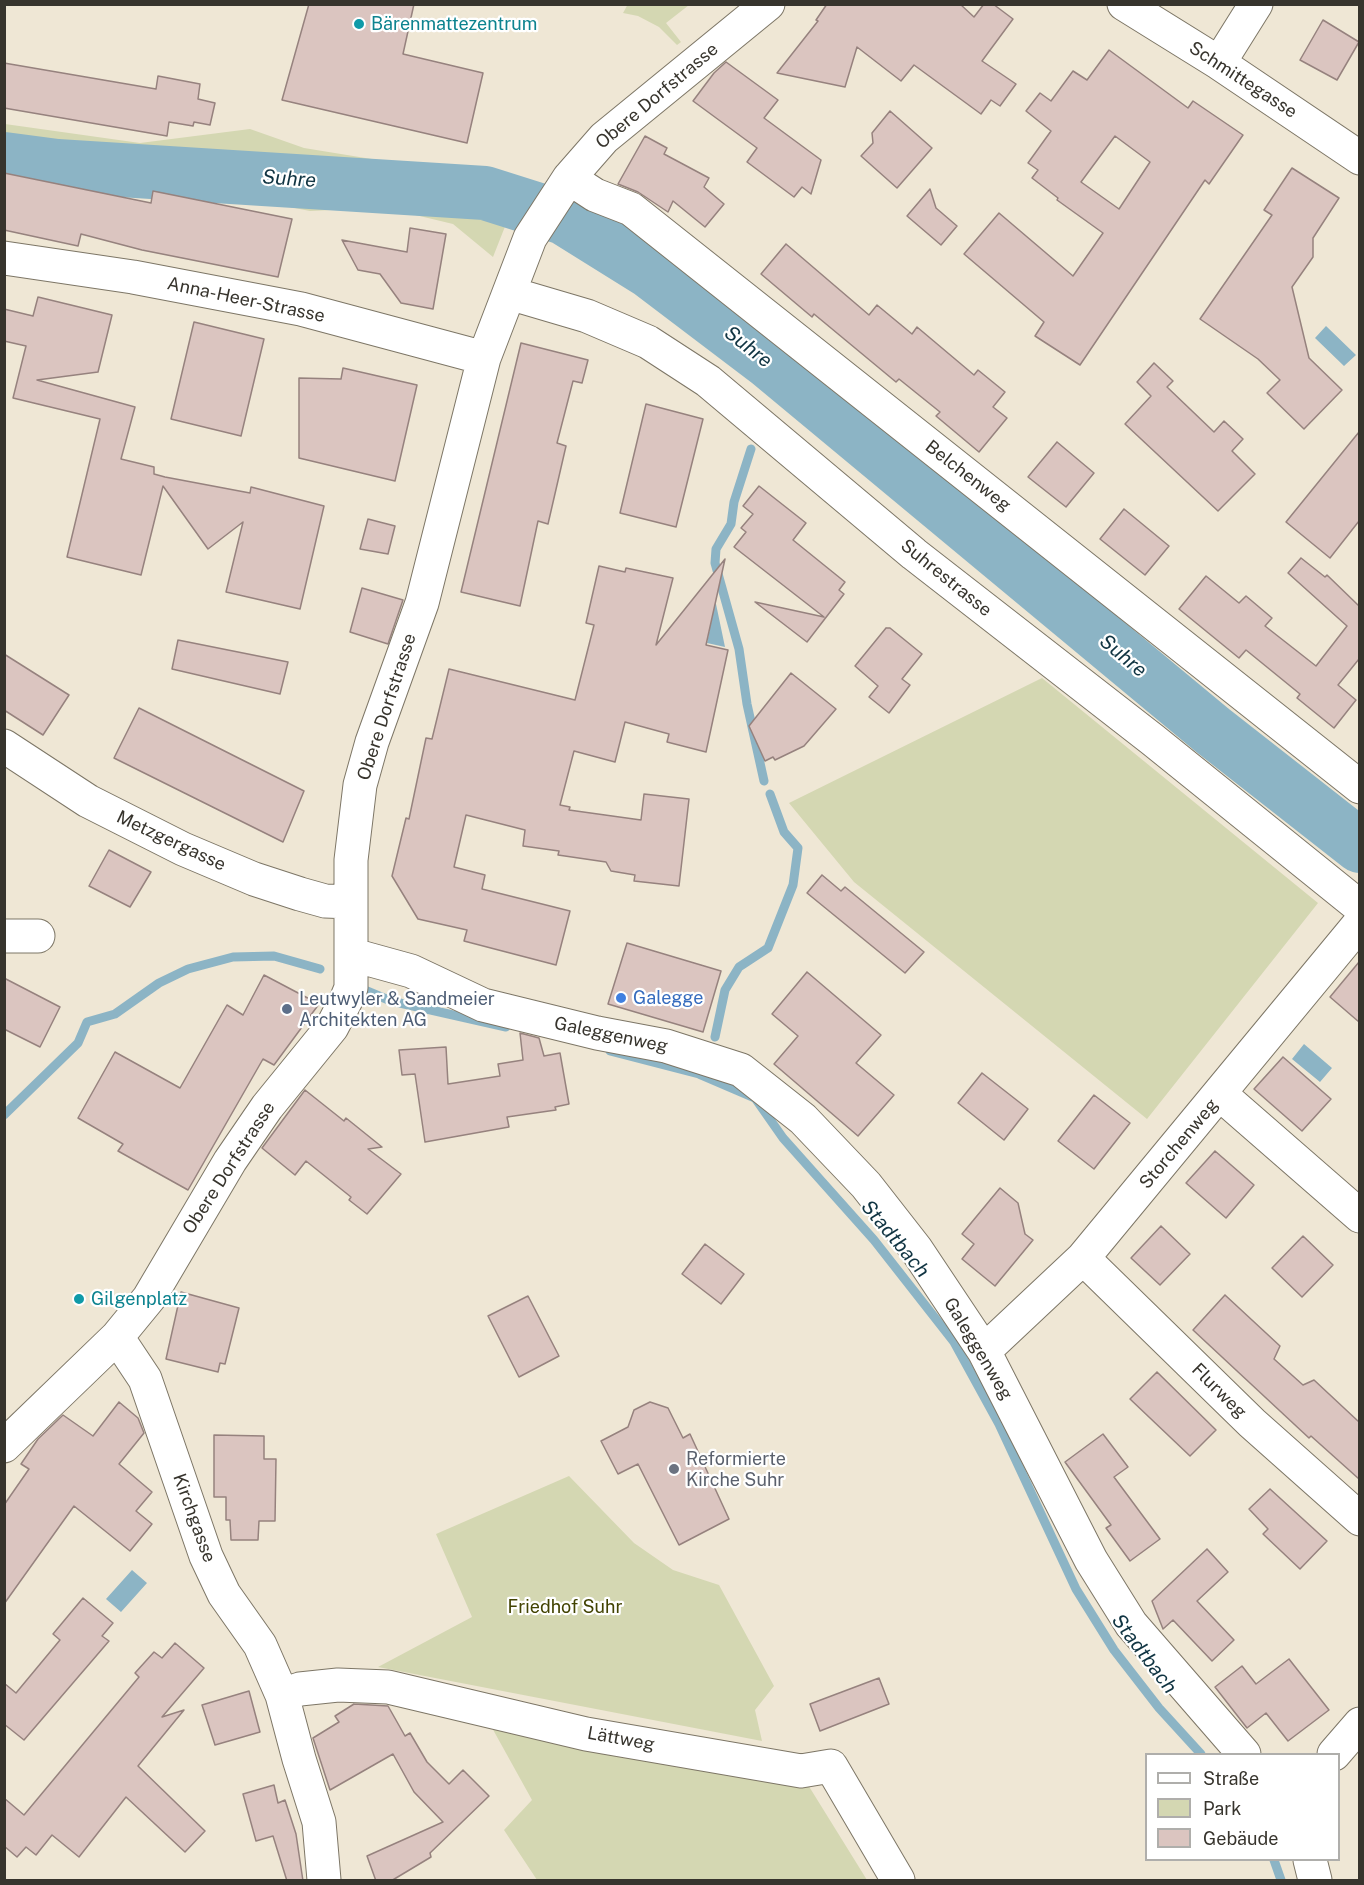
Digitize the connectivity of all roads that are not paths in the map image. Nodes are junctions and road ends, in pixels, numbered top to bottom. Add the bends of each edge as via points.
1 (768, 4) edge
2 (1124, 4) edge
3 (1256, 4) edge
4 (1219, 63) junction
5 (1359, 158) edge
6 (565, 183) junction
7 (4, 258) edge
8 (509, 293) junction
9 (484, 358) junction
10 (4, 746) edge
11 (1358, 784) edge
12 (351, 902) junction
13 (1359, 907) edge
14 (1359, 923) edge
15 (4, 936) edge
16 (38, 936) dead end
17 (353, 955) junction
18 (1220, 1094) junction
19 (1359, 1216) edge
20 (1083, 1258) junction
21 (117, 1336) junction
22 (984, 1352) junction
23 (4, 1446) edge
24 (1359, 1519) edge
25 (282, 1695) junction
26 (1359, 1724) edge
27 (1242, 1753) edge
28 (1336, 1753) edge
29 (1310, 1861) edge
30 (324, 1881) edge
31 (898, 1881) edge
32 (1315, 1881) edge

1 - 6 street, Obere Dorfstrasse via 604,138
2 - 4 street, Schmittegasse
3 - 4 street
4 - 5 street, Schmittegasse
6 - 8 street, Obere Dorfstrasse via 530,238
6 - 11 street, Belchenweg via 631,209
7 - 9 street, Anna-Heer-Strasse via 133,277 301,309
8 - 9 street, Obere Dorfstrasse
8 - 13 street, Suhrestrasse via 587,316 648,342 708,381 914,554
9 - 12 street, Obere Dorfstrasse via 422,603 360,785 351,860
10 - 12 street, Metzgergasse via 88,801 183,849 282,888 325,901
12 - 17 street, Obere Dorfstrasse
14 - 18 street, Storchenweg
15 - 16 street
17 - 21 street, Obere Dorfstrasse via 351,988 332,1027 267,1107 230,1161 149,1298
17 - 22 street, Galeggenweg via 411,971 483,1005 666,1046 741,1070 803,1119 866,1185 916,1249
18 - 19 street
18 - 20 street, Storchenweg
20 - 22 street, Storchenweg
20 - 24 street, Flurweg via 1252,1424
21 - 23 street, Obere Dorfstrasse
21 - 25 street, Kirchgasse via 145,1379 206,1556 224,1594 260,1645
22 - 27 street, Galeggenweg via 1091,1560 1131,1624
25 - 30 street, Kirchgasse via 319,1822
25 - 31 street, Lättweg via 338,1685 388,1687 586,1734 801,1771 831,1766
26 - 28 street
29 - 32 street

